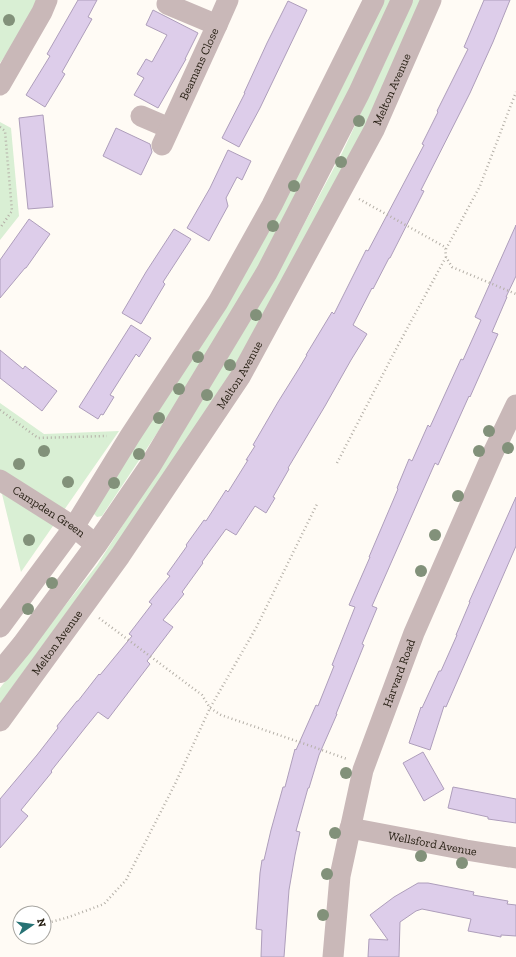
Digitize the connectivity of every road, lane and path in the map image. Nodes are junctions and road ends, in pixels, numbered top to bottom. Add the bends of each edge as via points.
1 (47, 0) edge
2 (228, 0) edge
3 (374, 0) edge
4 (402, 0) edge
5 (431, 0) edge
6 (167, 4) dead end
7 (217, 25) junction
8 (0, 85) edge
9 (516, 92) edge
10 (141, 116) dead end
11 (0, 127) edge
12 (342, 189) junction
13 (0, 228) edge
14 (445, 250) junction
15 (446, 257) junction
16 (516, 294) edge
17 (516, 405) edge
18 (0, 410) edge
19 (130, 436) junction
20 (337, 463) dead end
21 (0, 480) edge
22 (317, 504) dead end
23 (74, 527) junction
24 (96, 545) junction
25 (83, 606) junction
26 (0, 626) edge
27 (0, 672) edge
28 (210, 708) junction
29 (0, 721) edge
30 (364, 766) junction
31 (350, 828) junction
32 (516, 858) edge
33 (52, 922) edge
34 (333, 957) edge

1 - 8 street
2 - 7 street, Beamans Close
3 - 19 street via 272,205 218,302
4 - 24 street via 345,121 268,272 150,466
5 - 12 street, Melton Avenue via 374,130
6 - 7 street
7 - 10 street, Beamans Close via 165,136
9 - 14 path via 480,186
11 - 13 path via 5,131 12,211
12 - 14 path via 445,247
12 - 25 street, Melton Avenue via 240,377 120,556
14 - 15 path
15 - 16 path via 452,267
15 - 20 path
17 - 30 street, Harvard Road via 414,633
18 - 19 path via 38,438
19 - 23 street
21 - 23 street, Campden Green
22 - 28 path via 256,628
23 - 24 street, Campden Green
23 - 26 street
24 - 27 street
25 - 28 path via 202,695
25 - 29 street, Melton Avenue
28 - 30 path via 221,716
28 - 33 path via 126,880 104,904
30 - 31 street, Harvard Road
31 - 32 street, Wellsford Avenue
31 - 34 street, Harvard Road via 340,876

